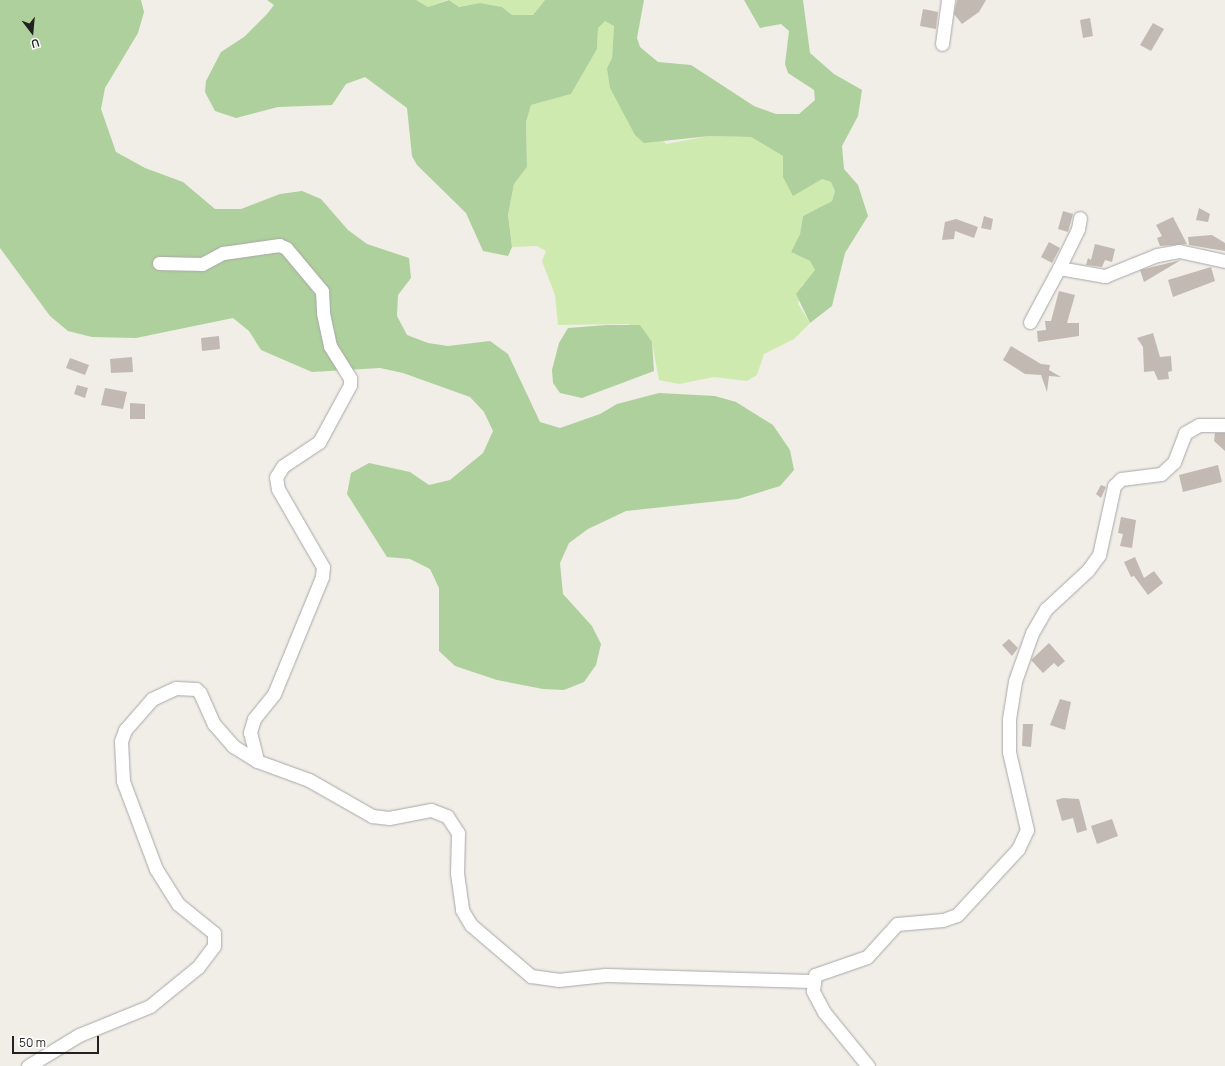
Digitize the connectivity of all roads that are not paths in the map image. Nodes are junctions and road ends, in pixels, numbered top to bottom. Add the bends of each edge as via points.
1 (948, 0) edge
2 (942, 44) dead end
3 (1080, 218) dead end
4 (1225, 261) edge
5 (159, 263) dead end
6 (1059, 268) junction
7 (1030, 322) dead end
8 (1225, 425) edge
9 (257, 761) junction
10 (812, 981) junction
11 (28, 1066) edge
12 (868, 1066) edge

1 - 2 street
3 - 6 street via 1078,229
4 - 6 street via 1179,251 1157,255 1105,276
5 - 9 street via 202,264 223,253 279,245 286,248 322,291 323,313 330,346 350,378 350,385 319,442 289,461 276,477 278,489 323,567 322,577 274,694 254,718 250,732
6 - 7 street
8 - 10 street via 1199,426 1185,433 1174,462 1161,474 1121,479 1114,486 1099,555 1088,570 1046,609 1032,633 1016,681 1009,719 1009,752 1027,830 1018,849 958,915 942,920 897,924 867,957 820,971
9 - 10 street via 309,780 372,816 390,818 431,810 447,816 458,833 457,873 462,910 470,925 532,976 558,980 605,975
9 - 11 street via 233,746 219,731 206,703 196,689 176,688 161,692 125,730 121,741 123,781 156,869 178,904 214,934 214,946 198,967 150,1006 79,1035
10 - 12 street via 813,991 832,1024

